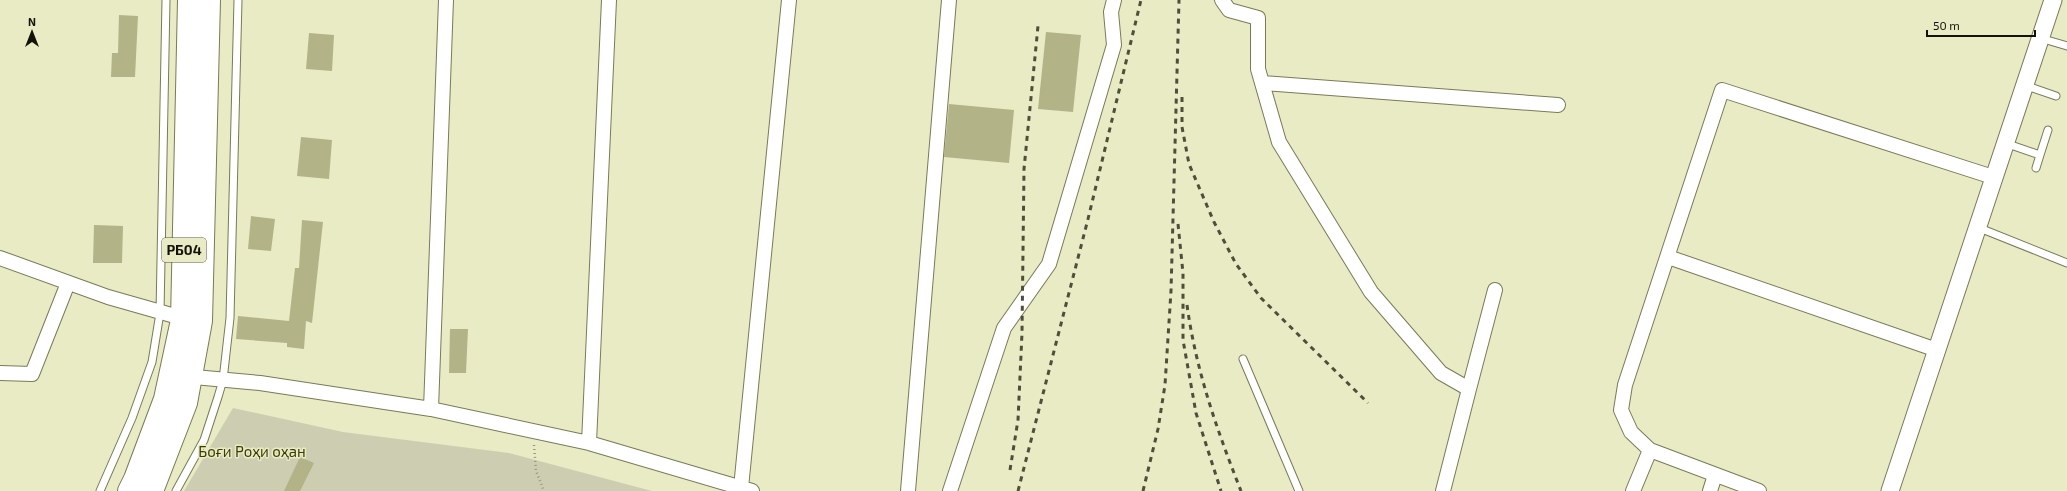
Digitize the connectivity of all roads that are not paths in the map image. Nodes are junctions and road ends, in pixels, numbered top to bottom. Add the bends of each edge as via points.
1 (166, 0) edge
2 (190, 0) edge
3 (209, 0) edge
4 (238, 0) edge
5 (446, 0) edge
6 (609, 0) edge
7 (789, 0) edge
8 (949, 0) edge
9 (1114, 0) edge
10 (1222, 0) edge
11 (2053, 0) edge
12 (2040, 38) junction
13 (2067, 46) edge
14 (1263, 83) junction
15 (2024, 85) junction
16 (2056, 96) dead end
17 (1558, 105) dead end
18 (2048, 130) dead end
19 (2005, 143) junction
20 (2040, 155) junction
21 (2036, 168) dead end
22 (1993, 177) junction
23 (1977, 227) junction
24 (1668, 257) junction
25 (0, 258) edge
26 (2067, 263) edge
27 (68, 282) junction
28 (1495, 290) dead end
29 (160, 313) junction
30 (192, 320) junction
31 (1937, 350) junction
32 (1243, 359) dead end
33 (0, 374) edge
34 (180, 376) junction
35 (223, 380) junction
36 (1469, 389) junction
37 (431, 409) junction
38 (589, 443) junction
39 (1650, 450) junction
40 (1715, 475) junction
41 (746, 490) edge
42 (100, 491) edge
43 (129, 491) edge
44 (152, 491) edge
45 (176, 491) edge
46 (908, 491) edge
47 (950, 491) edge
48 (1299, 491) edge
49 (1443, 491) edge
50 (1633, 491) edge
51 (1710, 491) edge
52 (1759, 491) edge
53 (1890, 491) edge

1 - 29 lane
2 - 30 main road, РБ04
3 - 30 main road, РБ04
4 - 35 lane via 230,318
5 - 37 street
6 - 38 street
7 - 41 street
8 - 46 street
9 - 47 street via 1111,12 1114,45 1049,264 1004,328
10 - 14 street via 1229,10 1258,18 1258,69
11 - 12 street
12 - 13 lane
12 - 15 street
14 - 17 street
14 - 36 street via 1279,142 1371,292 1441,373
15 - 16 lane
15 - 19 street
18 - 20 lane
19 - 20 lane
19 - 22 street
20 - 21 lane
22 - 23 street
22 - 24 street via 1722,90
23 - 26 lane
23 - 31 street
24 - 31 street
24 - 39 street via 1625,385 1622,410 1631,432
25 - 27 street
27 - 29 street
27 - 33 street via 32,374
28 - 36 street
29 - 30 street
29 - 42 lane via 152,362 132,418
30 - 34 main road, РБ04
31 - 53 street
32 - 48 lane
34 - 35 street
34 - 43 main road, РБ04 via 165,398
34 - 44 main road, РБ04 via 186,403
35 - 37 street via 260,383
35 - 45 lane via 204,440
36 - 49 street
37 - 38 street
38 - 41 street
39 - 40 street
39 - 50 street
40 - 51 street
40 - 52 street

